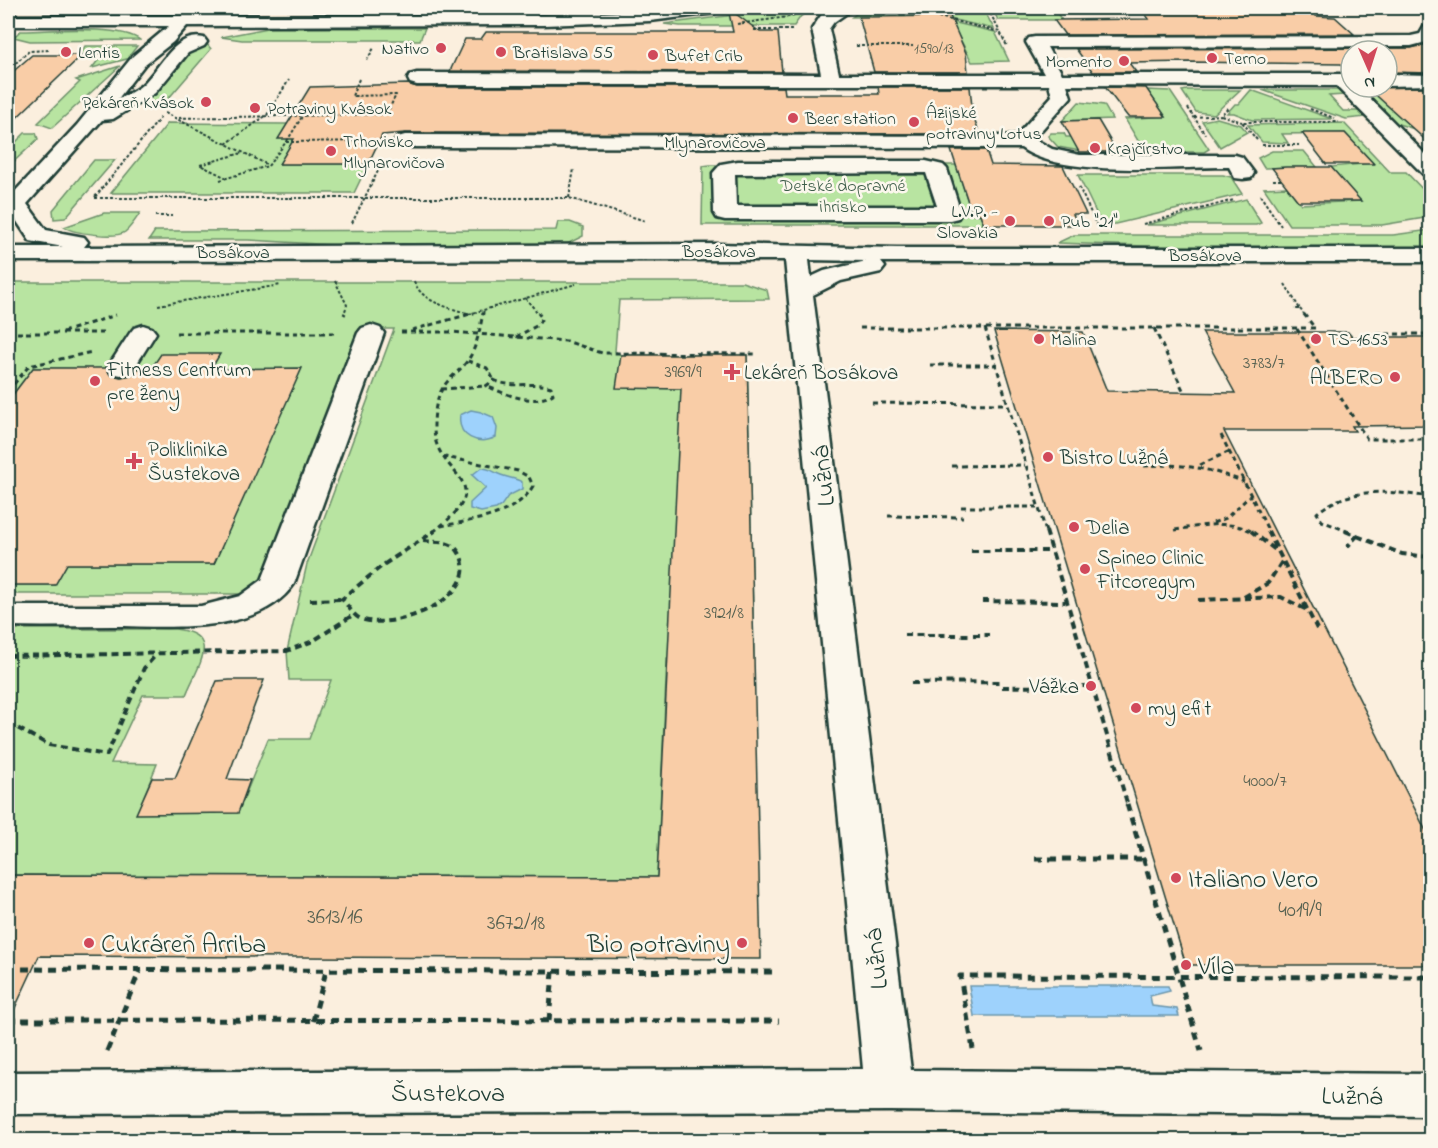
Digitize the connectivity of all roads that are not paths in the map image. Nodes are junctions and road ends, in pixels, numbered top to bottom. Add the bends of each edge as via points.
1 (715, 8) edge
2 (846, 8) edge
3 (417, 14) edge
4 (8, 21) edge
5 (182, 21) junction
6 (288, 21) junction
7 (1431, 31) edge
8 (174, 43) junction
9 (417, 79) dead end
10 (831, 79) junction
11 (1056, 79) junction
12 (1339, 80) edge
13 (1399, 80) edge
14 (1431, 80) edge
15 (1364, 99) edge
16 (84, 129) junction
17 (405, 141) road end
18 (1026, 142) junction
19 (879, 166) junction
20 (1431, 170) edge
21 (784, 172) junction
22 (1242, 173) road end
23 (745, 190) junction
24 (887, 198) junction
25 (10, 207) edge
26 (786, 207) junction
27 (131, 252) junction
28 (8, 254) edge
29 (1431, 255) edge
30 (1431, 267) edge
31 (8, 269) edge
32 (799, 270) junction
33 (363, 333) road end
34 (140, 338) road end
35 (121, 367) dead end
36 (8, 616) edge
37 (889, 1090) junction
38 (8, 1093) edge
39 (1431, 1095) edge

1 - 3 street via 614,18
2 - 10 street via 828,18 820,29
3 - 6 street
4 - 5 street
5 - 6 street
5 - 8 street
6 - 8 street
7 - 11 street via 1427,37 1411,41 1035,42
8 - 16 street via 139,60
8 - 16 street via 148,89
9 - 10 street
10 - 11 street
11 - 12 street
11 - 18 street via 1062,97 1026,135
13 - 14 street
15 - 20 street
16 - 25 street
17 - 18 street, Mlynarovičova
18 - 22 street, Mlynarovičova via 1044,153 1080,161 1235,161
19 - 21 street
19 - 24 street
19 - 24 street via 936,169 932,188 950,213
21 - 23 street
21 - 23 street via 728,168 724,173
21 - 26 street via 808,182 814,191
23 - 26 street
23 - 26 street via 725,213
24 - 26 street
25 - 27 street via 38,236
27 - 28 street, Bosákova
27 - 32 street, Bosákova via 460,254
29 - 32 street, Bosákova via 909,255
30 - 32 street, Bosákova via 873,267 833,276
31 - 32 street, Bosákova
32 - 37 street, Lužná
33 - 36 street via 277,584 270,591 241,607 201,616
34 - 35 street
37 - 38 street, Šustekova
37 - 39 street, Lužná

